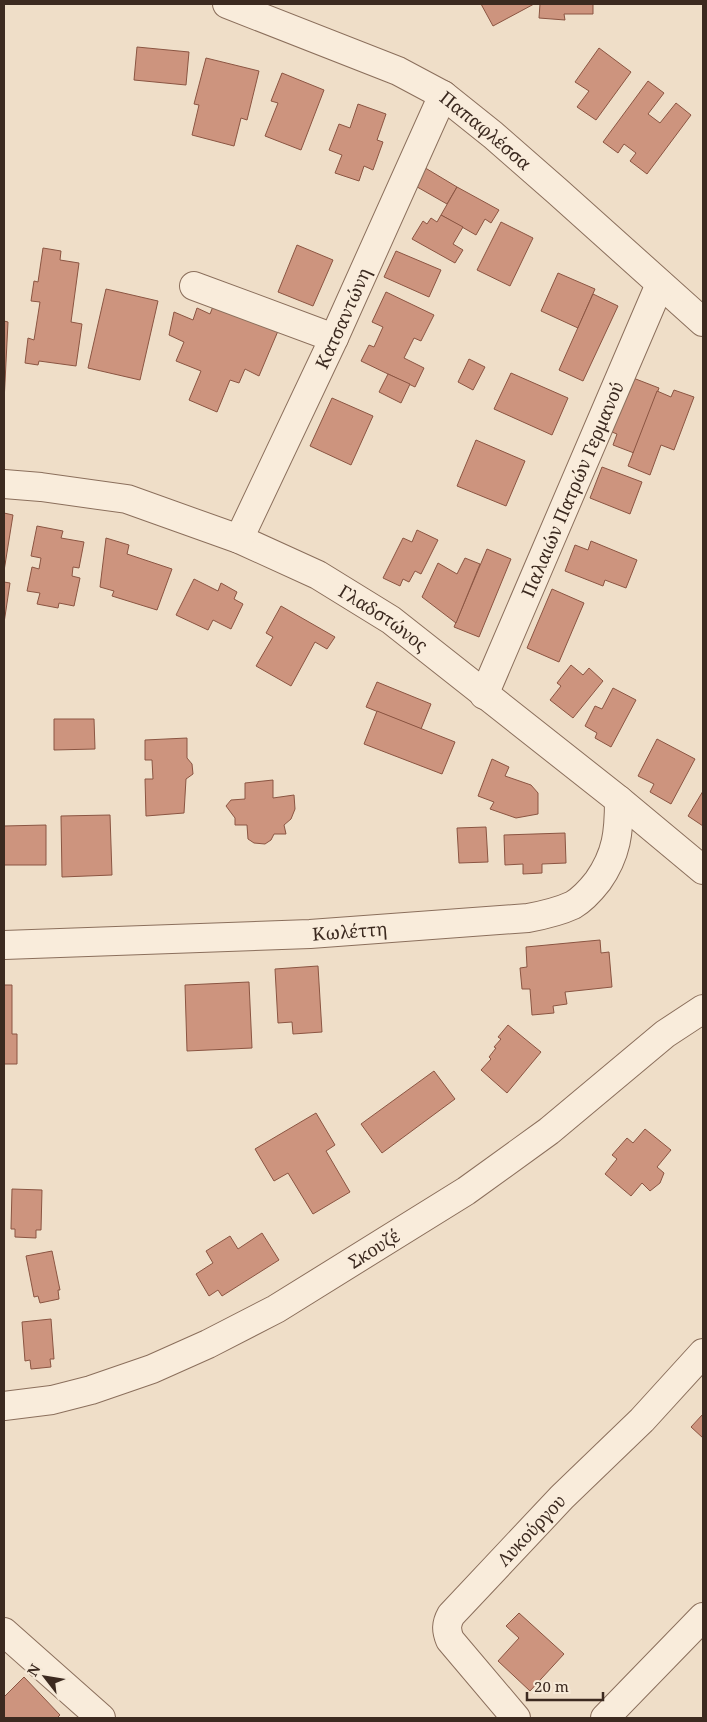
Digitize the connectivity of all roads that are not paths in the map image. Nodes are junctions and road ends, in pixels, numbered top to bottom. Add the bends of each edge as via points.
1 (227, 4) edge
2 (443, 95) junction
3 (660, 284) junction
4 (194, 286) dead end
5 (703, 322) edge
6 (334, 338) junction
7 (4, 484) edge
8 (239, 540) junction
9 (484, 695) junction
10 (619, 800) junction
11 (703, 870) edge
12 (4, 945) edge
13 (703, 1010) edge
14 (703, 1354) edge
15 (4, 1406) edge
16 (703, 1617) edge
17 (4, 1632) edge
18 (101, 1718) edge
19 (516, 1718) edge
20 (605, 1718) edge

1 - 2 street, Παπαφλέσσα via 398,71
2 - 3 street, Παπαφλέσσα via 529,166
2 - 6 street, Κατσαντώνη
3 - 5 street, Παπαφλέσσα
3 - 9 street, Παλαιών Πατρών Γερμανού
4 - 6 street
6 - 8 street, Κατσαντώνη
7 - 8 street, Γλαδστώνος via 128,499
8 - 9 street, Γλαδστώνος via 318,575 391,620
9 - 10 street, Γλαδστώνος
10 - 11 street, Γλαδστώνος
10 - 12 street, Κωλέττη via 616,843 606,869 584,897 548,914 310,934
13 - 15 street, Σκουζέ via 665,1034 549,1131 466,1191 276,1310 152,1369 52,1400
14 - 19 street, Λυκούργου via 451,1614 447,1622 450,1640
16 - 20 street
17 - 18 street

